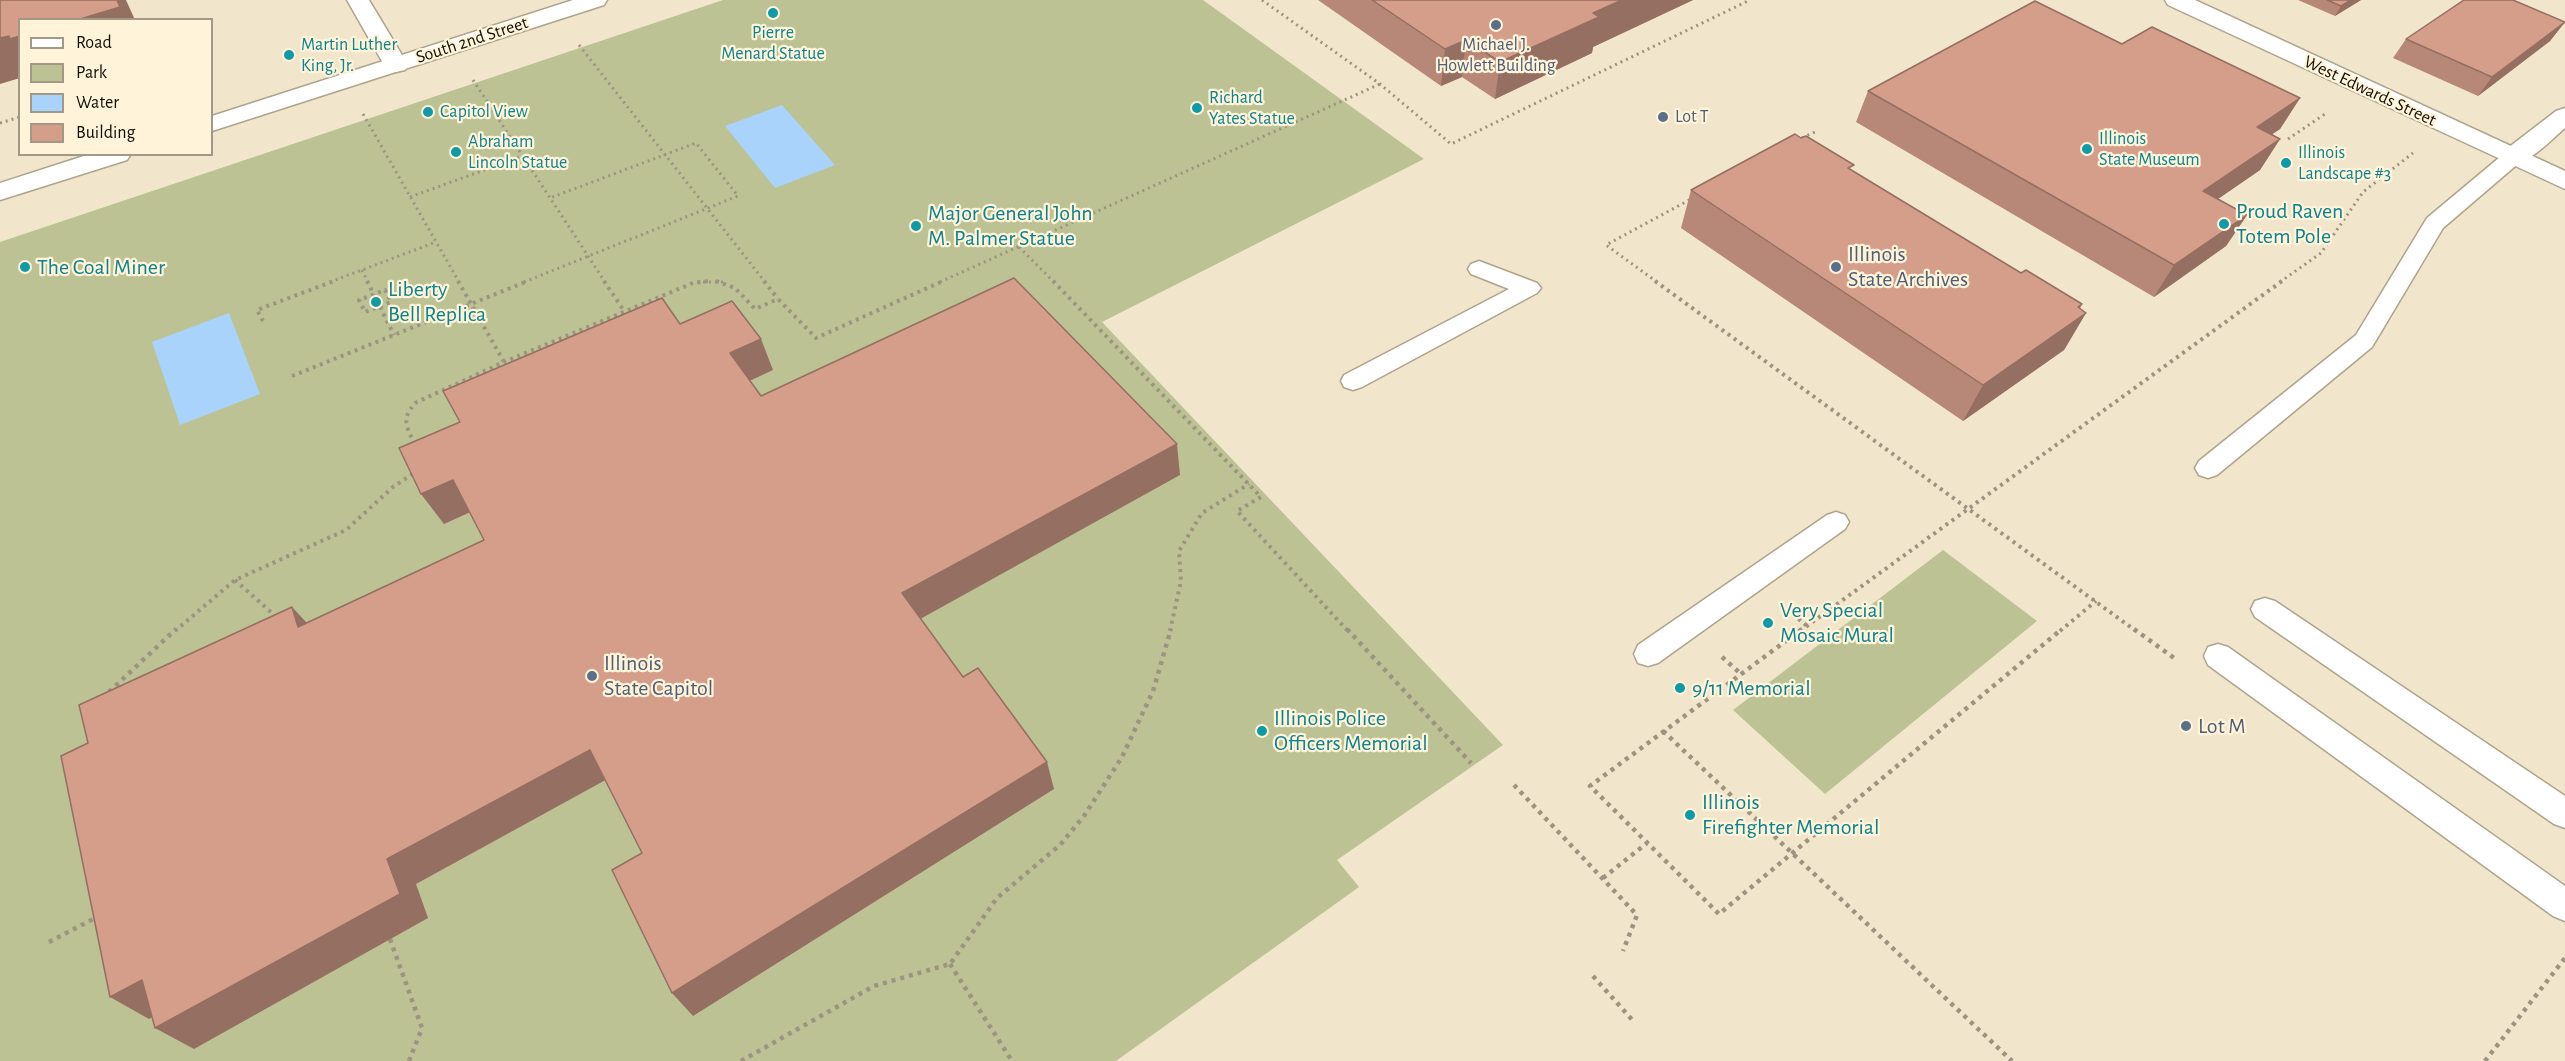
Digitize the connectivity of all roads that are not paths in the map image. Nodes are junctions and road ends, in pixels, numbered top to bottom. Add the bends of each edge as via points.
1 (357, 0) edge
2 (596, 0) edge
3 (2176, 0) edge
4 (396, 65) junction
5 (2565, 116) edge
6 (213, 124) edge
7 (112, 156) edge
8 (2513, 157) junction
9 (2565, 181) edge
10 (0, 192) edge
11 (1479, 269) dead end
12 (1353, 381) dead end
13 (2208, 468) dead end
14 (1836, 522) dead end
15 (2265, 609) dead end
16 (1648, 654) dead end
17 (2218, 656) dead end
18 (2565, 814) edge
19 (2565, 905) edge

1 - 4 street
2 - 4 street, South 2nd Street
3 - 8 street, West Edwards Street
4 - 6 street, South 2nd Street
5 - 8 street
7 - 10 street
8 - 9 street, West Edwards Street
8 - 13 lane via 2435,223 2364,341
11 - 12 lane via 1530,288
14 - 16 lane
15 - 18 lane
17 - 19 lane

